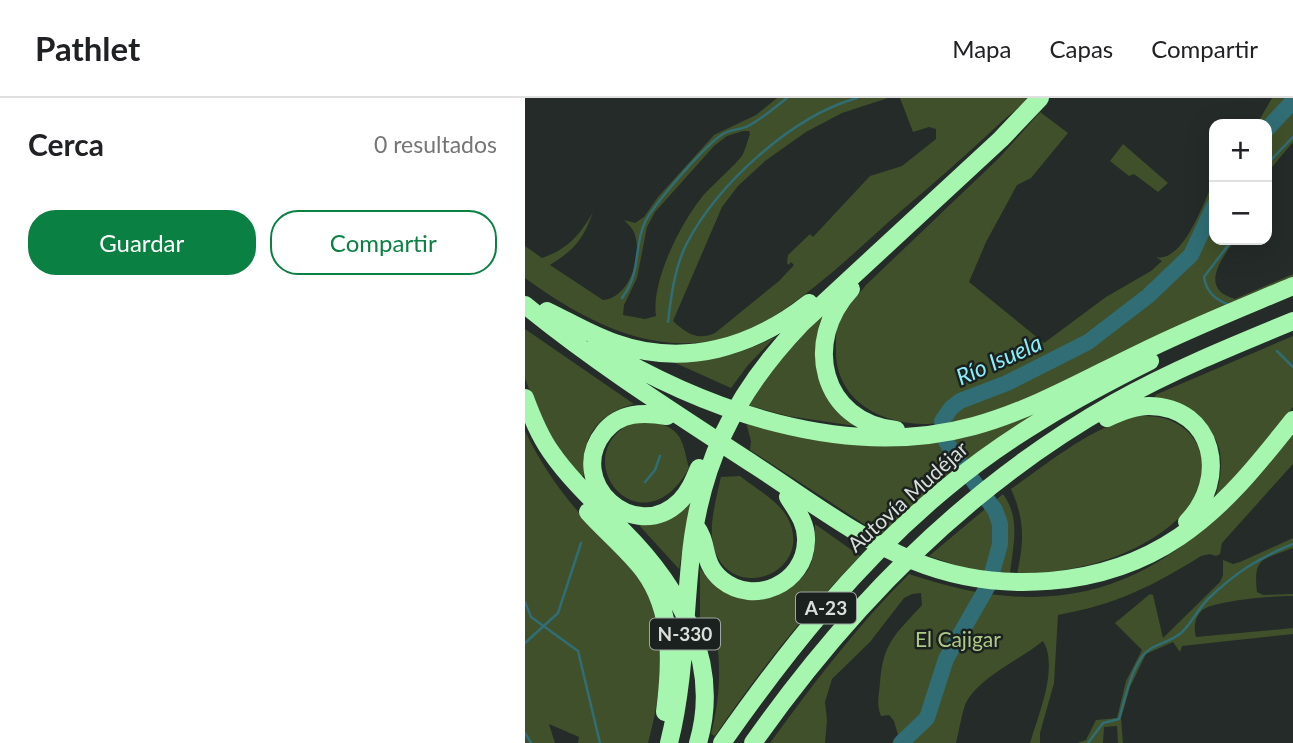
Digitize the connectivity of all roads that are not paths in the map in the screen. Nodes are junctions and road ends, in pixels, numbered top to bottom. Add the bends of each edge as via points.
1 (1040, 98) edge
2 (882, 248) junction
3 (851, 276) junction
4 (1293, 286) edge
5 (525, 294) edge
6 (1293, 295) edge
7 (525, 305) edge
8 (547, 311) junction
9 (525, 316) edge
10 (1293, 321) edge
11 (525, 398) edge
12 (667, 416) junction
13 (1293, 420) edge
14 (686, 424) junction
15 (726, 425) junction
16 (541, 436) junction
17 (913, 437) junction
18 (1029, 456) junction
19 (743, 462) junction
20 (788, 497) junction
21 (694, 525) junction
22 (873, 542) junction
23 (1116, 566) junction
24 (657, 743) edge
25 (669, 743) edge
26 (698, 743) edge
27 (722, 743) edge
28 (753, 743) edge

1 - 2 highway
2 - 3 highway, N-330
2 - 17 highway via 874,265 831,316 823,343 825,369 834,393 851,413 874,426
3 - 8 highway via 834,281 796,313 753,338 699,353 667,354 627,347
3 - 15 highway, N-330 via 771,356
4 - 17 highway via 1046,400 952,431
5 - 8 highway
6 - 27 highway, Autovía Mudéjar / A-23 via 1203,334 1062,408 946,488 832,601
7 - 14 highway
8 - 17 highway via 617,357 697,396 767,419 847,435
9 - 12 highway
10 - 18 highway, Autovía Mudéjar / A-23 via 1144,387
11 - 16 highway
12 - 14 highway
12 - 15 highway via 641,413 625,417 606,429 597,442 592,464 595,480 618,509 648,516 676,504 693,482 715,432
13 - 23 highway via 1205,518 1164,547
14 - 19 highway
15 - 21 highway, N-330
16 - 24 highway via 559,475 639,565 660,603 669,641 669,668
16 - 26 highway via 562,466 643,552 688,620 698,646 705,692
18 - 23 highway via 1040,458 1098,422 1143,406 1172,410 1199,430 1212,471 1201,504 1171,535
18 - 28 highway, Autovía Mudéjar / A-23 via 962,508 865,602
19 - 20 highway
19 - 22 highway
20 - 21 highway via 804,525 805,549 796,571 769,589 745,591 723,581 708,562 701,533
20 - 22 highway via 848,534
21 - 25 highway, N-330 via 680,689
22 - 23 highway via 952,574 992,581 1035,582

